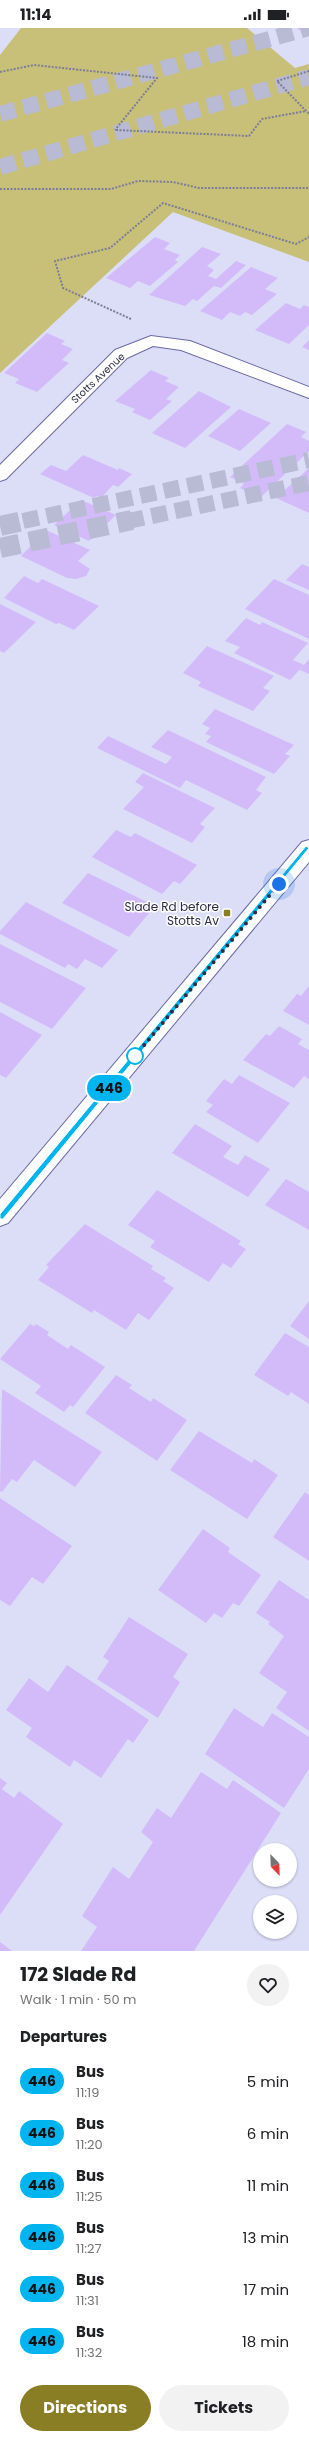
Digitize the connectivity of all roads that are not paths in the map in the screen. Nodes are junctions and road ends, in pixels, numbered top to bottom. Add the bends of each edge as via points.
1 (309, 393) edge
2 (0, 475) edge
3 (309, 848) edge
4 (0, 1216) edge

1 - 2 street, Stotts Avenue via 184,345 151,341 121,354
3 - 4 street

